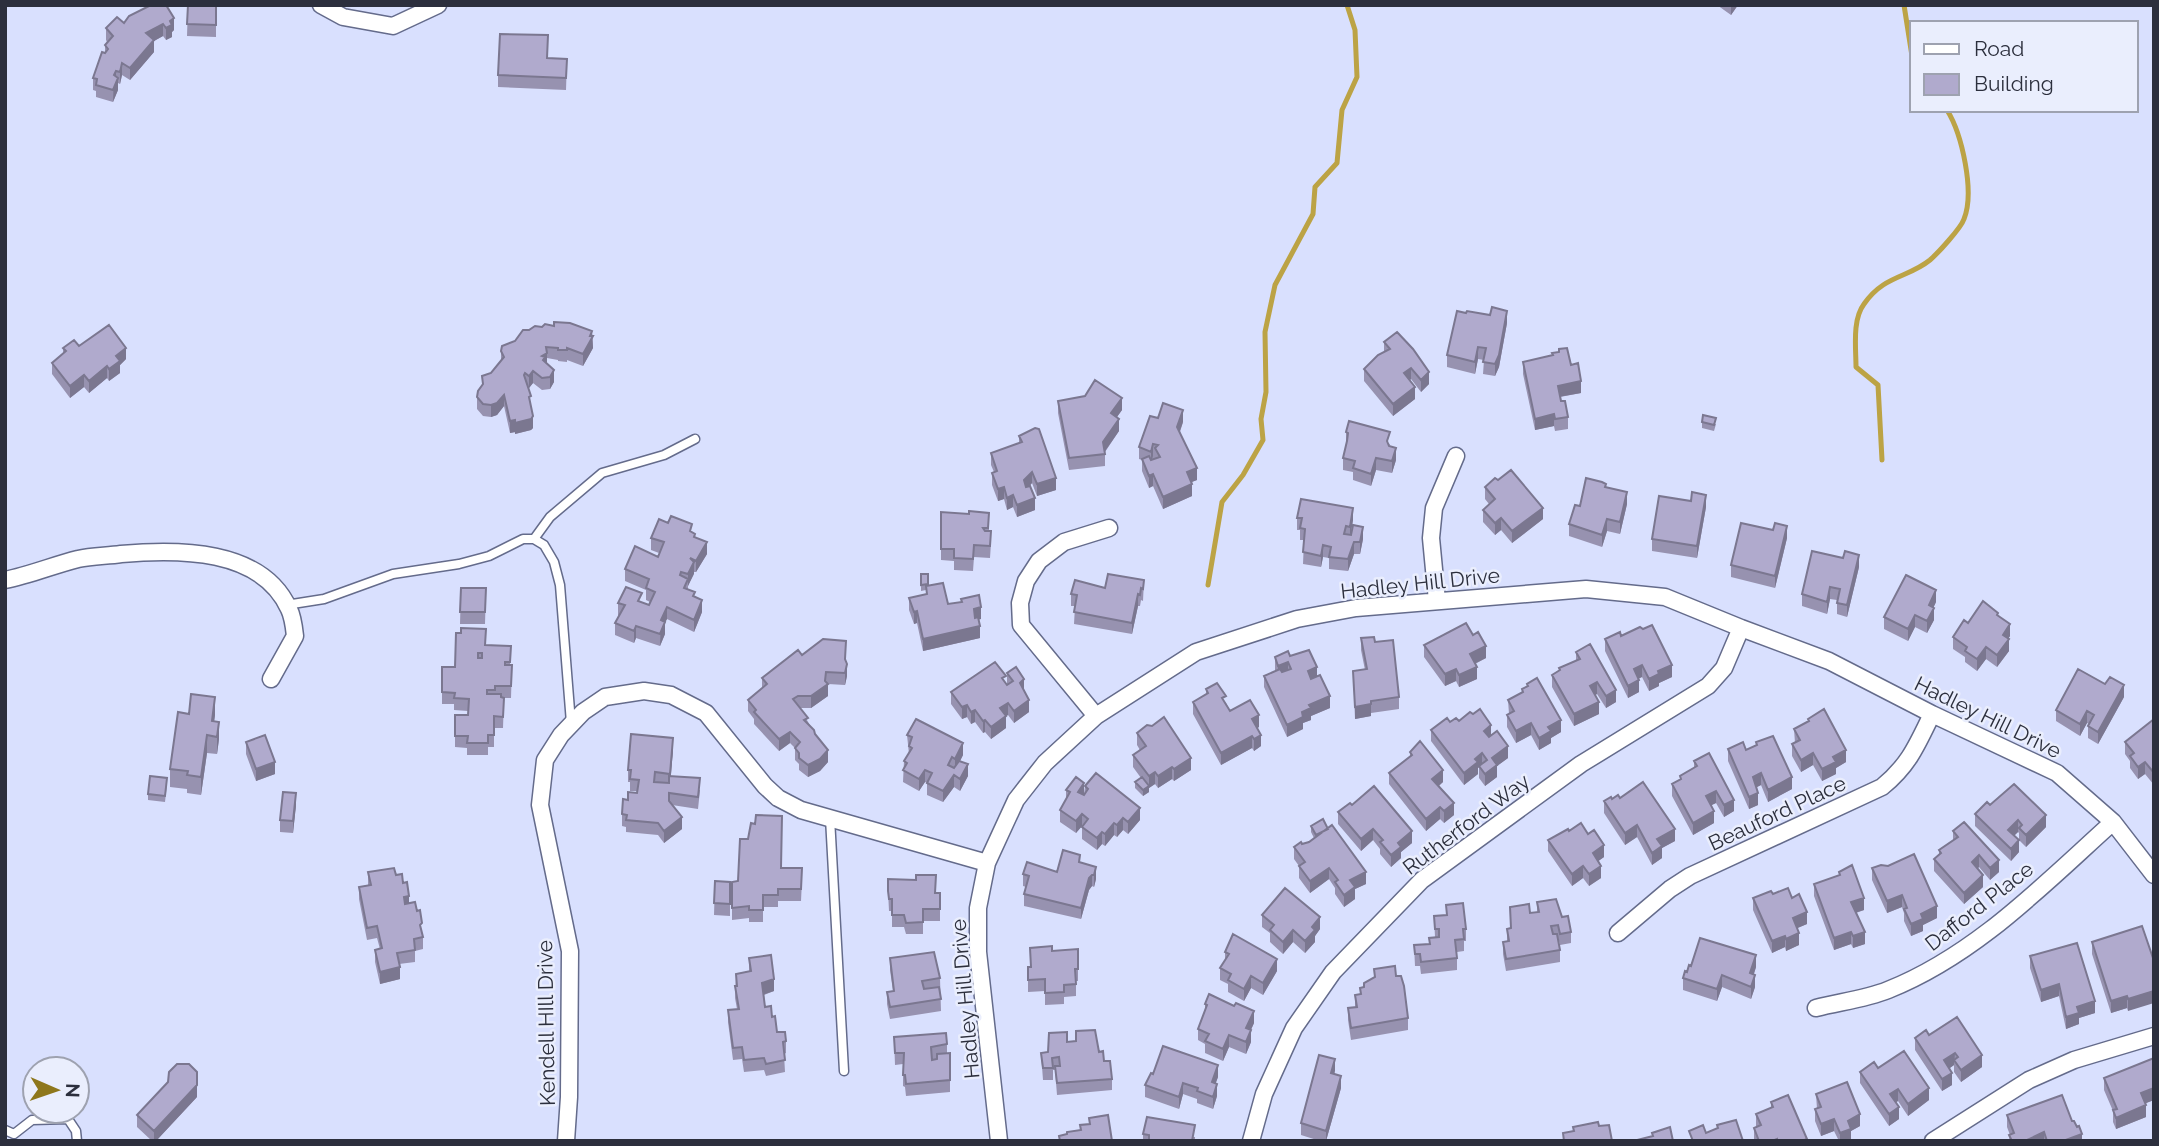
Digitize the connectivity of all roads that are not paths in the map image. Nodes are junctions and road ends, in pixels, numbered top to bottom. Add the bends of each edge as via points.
1 (321, 5) edge
2 (438, 5) edge
3 (695, 439) dead end
4 (1455, 456) dead end
5 (1109, 528) dead end
6 (534, 539) junction
7 (5, 580) edge
8 (1437, 601) junction
9 (286, 605) junction
10 (1741, 628) junction
11 (271, 679) dead end
12 (1932, 714) junction
13 (1096, 716) junction
14 (571, 723) junction
15 (830, 818) junction
16 (2113, 822) junction
17 (987, 863) junction
18 (2154, 875) edge
19 (1618, 933) dead end
20 (1816, 1008) dead end
21 (2154, 1036) edge
22 (844, 1071) dead end
23 (5, 1130) edge
24 (77, 1141) edge
25 (566, 1141) edge
26 (999, 1141) edge
27 (1251, 1141) edge
28 (1933, 1141) edge

1 - 2 street via 343,17 393,26
3 - 6 lane via 664,455 602,473 550,517
4 - 8 street via 1434,508 1431,538
5 - 13 street via 1064,542 1039,561 1026,581 1020,603 1021,625
6 - 9 lane via 459,564 393,575 324,599
6 - 14 lane via 544,545 554,562 560,585
7 - 9 street via 80,559 198,552 255,572 276,589
8 - 10 street, Hadley Hill Drive via 1586,589 1665,597
8 - 13 street, Hadley Hill Drive via 1297,619 1196,652
9 - 11 street via 295,636
10 - 12 street, Hadley Hill Drive via 1829,661
10 - 27 street, Rutherford Way via 1724,668 1708,685 1581,764 1422,880 1342,963 1294,1028 1264,1094
12 - 16 street, Hadley Hill Drive via 2057,773
12 - 19 street, Beauford Place via 1907,763 1882,788 1690,876
13 - 17 street, Hadley Hill Drive via 1045,764 1016,800
14 - 15 street, Kendell HIll Drive via 605,697 644,691 671,695 706,713 778,798
14 - 25 street, Kendell HIll Drive via 545,760 540,805 570,951
15 - 17 street, Kendell HIll Drive
15 - 22 lane
16 - 18 street, Hadley Hill Drive
16 - 20 street, Dafford Place via 2007,917 1925,974 1885,991
17 - 26 street, Hadley Hill Drive via 978,908 978,952
21 - 28 street via 2074,1060 2029,1080
23 - 24 lane via 14,1134 32,1120 68,1119

